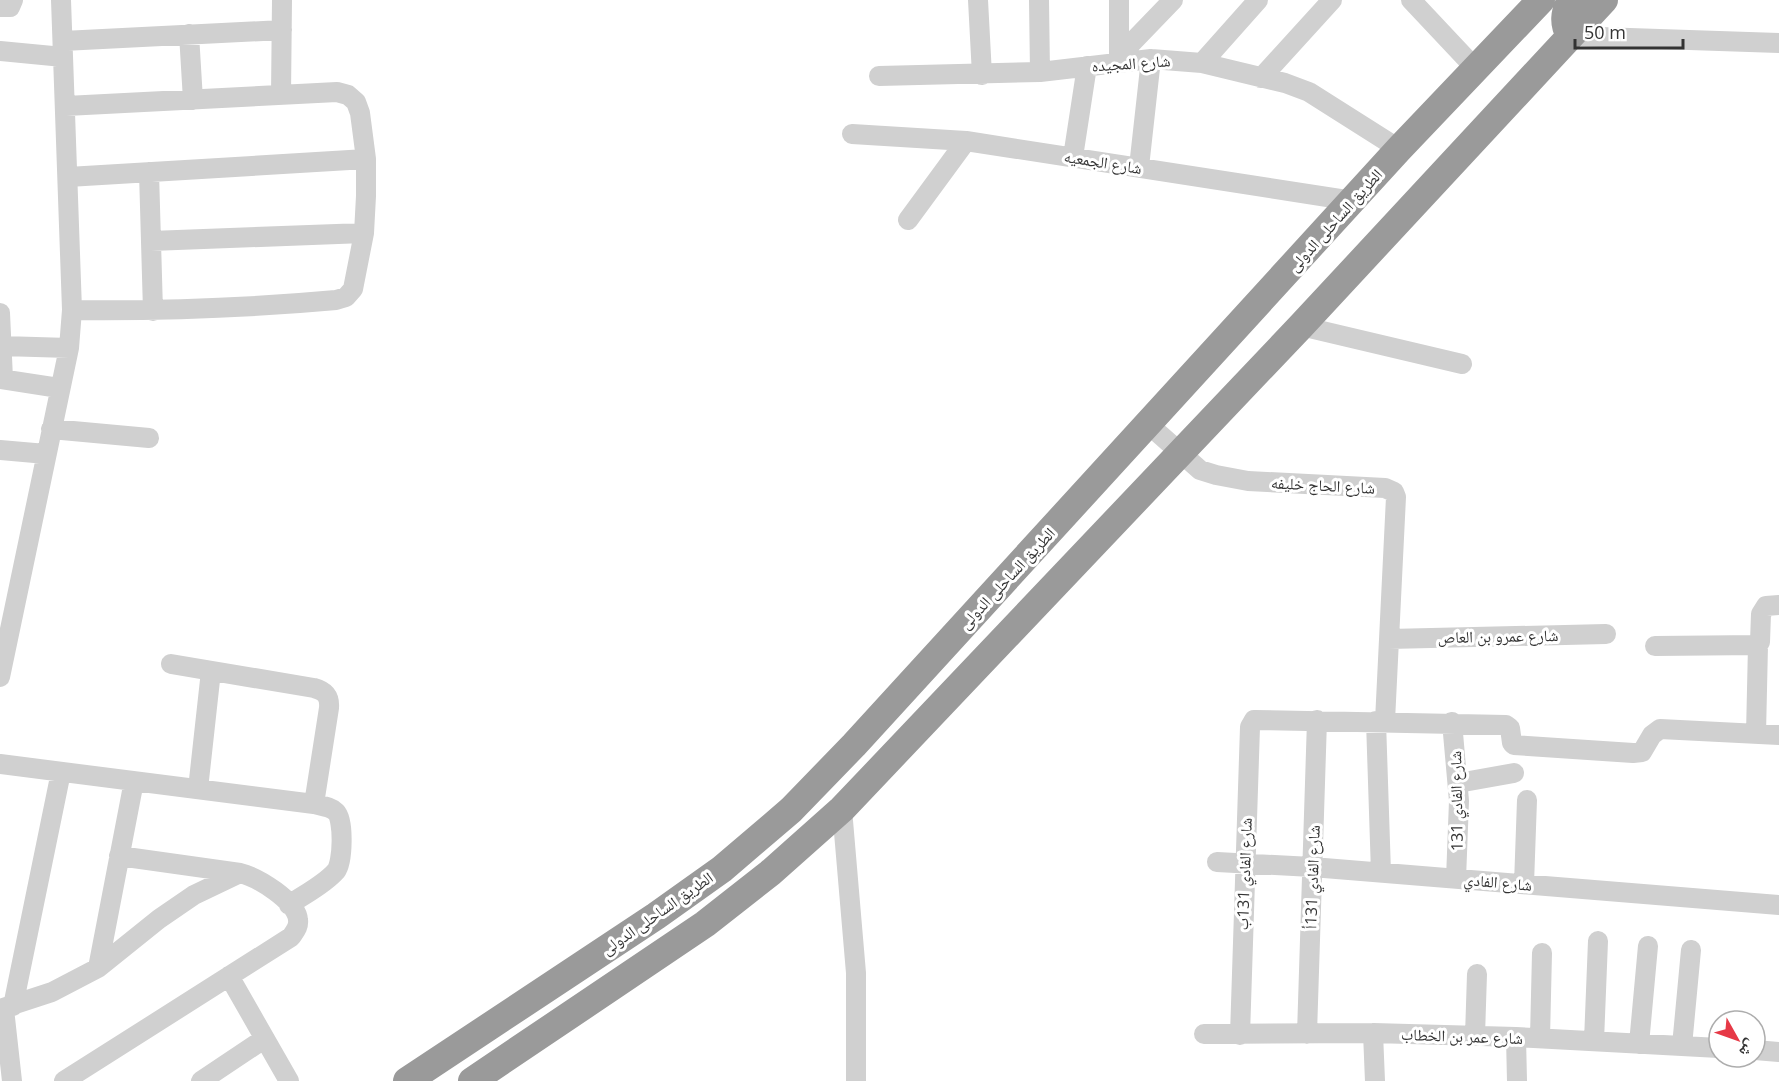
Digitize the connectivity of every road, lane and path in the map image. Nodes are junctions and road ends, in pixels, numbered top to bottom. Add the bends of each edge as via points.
1 (13, 0) edge
2 (61, 0) edge
3 (282, 0) edge
4 (978, 0) edge
5 (1039, 0) edge
6 (1119, 0) edge
7 (1173, 0) edge
8 (1258, 0) edge
9 (1332, 0) edge
10 (1411, 0) edge
11 (1541, 0) edge
12 (1571, 0) edge
13 (1604, 0) edge
14 (0, 7) edge
15 (282, 30) junction
16 (189, 34) junction
17 (1570, 36) junction
18 (1779, 43) edge
19 (63, 49) junction
20 (0, 51) edge
21 (1119, 59) junction
22 (1151, 59) junction
23 (1202, 63) junction
24 (1087, 66) junction
25 (1475, 68) junction
26 (1040, 72) junction
27 (982, 75) junction
28 (879, 76) dead end
29 (1261, 78) junction
30 (281, 95) junction
31 (193, 99) junction
32 (66, 106) junction
33 (852, 134) dead end
34 (966, 141) junction
35 (1399, 149) junction
36 (1072, 157) junction
37 (366, 159) junction
38 (1139, 167) junction
39 (149, 172) junction
40 (68, 177) junction
41 (1353, 201) junction
42 (908, 220) dead end
43 (364, 233) junction
44 (151, 241) junction
45 (72, 310) junction
46 (153, 311) junction
47 (0, 313) edge
48 (0, 325) edge
49 (1301, 326) junction
50 (2, 346) junction
51 (69, 348) junction
52 (1462, 364) dead end
53 (2, 379) edge
54 (59, 388) junction
55 (1148, 424) junction
56 (51, 429) junction
57 (149, 438) dead end
58 (0, 450) edge
59 (1179, 453) junction
60 (46, 454) junction
61 (9, 593) edge
62 (1779, 605) edge
63 (1606, 634) dead end
64 (1389, 639) junction
65 (1758, 645) junction
66 (1655, 646) dead end
67 (171, 664) dead end
68 (211, 670) junction
69 (0, 675) edge
70 (1317, 720) junction
71 (1380, 721) junction
72 (1452, 723) junction
73 (1756, 734) junction
74 (1779, 735) edge
75 (0, 764) edge
76 (61, 772) junction
77 (1514, 773) dead end
78 (134, 781) junction
79 (1458, 783) junction
80 (198, 789) junction
81 (1527, 800) dead end
82 (314, 804) junction
83 (842, 809) junction
84 (119, 856) junction
85 (1217, 862) dead end
86 (1244, 864) junction
87 (1312, 867) junction
88 (240, 873) junction
89 (1381, 873) junction
90 (1456, 879) junction
91 (1524, 884) junction
92 (289, 905) junction
93 (1779, 905) edge
94 (1598, 941) dead end
95 (1648, 946) dead end
96 (1691, 950) dead end
97 (1542, 953) dead end
98 (98, 968) junction
99 (1477, 974) dead end
100 (229, 976) junction
101 (6, 1008) edge
102 (1373, 1033) junction
103 (1204, 1034) dead end
104 (1307, 1034) junction
105 (1240, 1035) junction
106 (1475, 1036) junction
107 (1516, 1036) junction
108 (1540, 1038) junction
109 (264, 1039) junction
110 (1594, 1041) junction
111 (1639, 1044) junction
112 (1682, 1046) junction
113 (1707, 1047) edge
114 (12, 1081) edge
115 (64, 1081) edge
116 (201, 1081) edge
117 (288, 1081) edge
118 (407, 1081) edge
119 (472, 1081) edge
120 (856, 1081) edge
121 (1375, 1081) edge
122 (1517, 1081) edge

1 - 14 street via 10,7
2 - 19 street
3 - 15 street
4 - 27 street
5 - 26 street
6 - 21 street
7 - 21 street
8 - 23 street
9 - 29 street
10 - 25 street
11 - 25 highway, الطريق الساحلى الدولى
12 - 17 highway via 1564,18
13 - 17 highway, الطريق الساحلى الدولى
15 - 16 street
15 - 30 street
16 - 19 street
16 - 31 street
17 - 18 street
17 - 49 highway, الطريق الساحلى الدولى
19 - 20 street
19 - 32 street
21 - 22 street, شارع المجيده
21 - 24 street, شارع المجيده
22 - 23 street, شارع المجيده
22 - 38 street
23 - 29 street, شارع المجيده
24 - 26 street, شارع المجيده
24 - 36 street
25 - 35 highway, الطريق الساحلى الدولى
26 - 27 street, شارع المجيده
27 - 28 street, شارع المجيده
29 - 35 street, شارع المجيده via 1309,92
30 - 31 street
30 - 37 street via 348,95 360,113
31 - 32 street
32 - 40 street
33 - 34 street, شارع الجمعيه
34 - 36 street, شارع الجمعيه
34 - 42 street
35 - 41 highway, الطريق الساحلى الدولى
36 - 38 street, شارع الجمعيه
37 - 39 street
37 - 43 street
38 - 41 street, شارع الجمعيه
39 - 40 street
39 - 44 street
40 - 45 street
41 - 55 highway, الطريق الساحلى الدولى
43 - 44 street
43 - 46 street via 352,289 346,297 244,308
44 - 46 street
45 - 46 street
45 - 51 street
47 - 48 street
48 - 50 street
49 - 52 street
49 - 59 highway, الطريق الساحلى الدولى
50 - 51 street
50 - 53 street
51 - 54 street
53 - 54 street
54 - 56 street
55 - 59 street, شارع الحاج خليفه
55 - 118 highway, الطريق الساحلى الدولى via 831,770 765,832 685,896
56 - 57 street
56 - 60 street
58 - 60 street
59 - 64 street, شارع الحاج خليفه via 1200,471 1230,478 1391,490 1396,497
59 - 83 highway, الطريق الساحلى الدولى
60 - 61 street
61 - 69 street
62 - 65 street via 1766,606 1762,611
63 - 64 street, شارع عمرو بن العاص
64 - 71 street, شارع الحاج خليفه
65 - 66 street
65 - 73 street
67 - 68 street
68 - 80 street
68 - 82 street via 314,687 327,694 330,701
70 - 71 street
70 - 86 street, شارع الفادي 131ب via 1252,721
70 - 87 street, شارع الفادي 131أ
71 - 72 street
71 - 89 street, شارع الحاج خليفه
72 - 73 street via 1509,726 1514,745 1633,753 1642,752 1660,729
72 - 79 street, شارع الفادي 131
73 - 74 street
75 - 76 street
76 - 78 street
76 - 101 street
77 - 79 street
78 - 80 street
78 - 84 street
79 - 90 street, شارع الفادي 131
80 - 82 street
81 - 91 street
82 - 92 street via 333,809 340,819 341,860 332,875
83 - 119 highway, الطريق الساحلى الدولى via 705,924
83 - 120 street via 856,973
84 - 88 street
84 - 98 street
85 - 86 street, شارع الفادي
86 - 87 street, شارع الفادي
86 - 105 street, شارع الفادي 131ب
87 - 89 street, شارع الفادي
87 - 104 street, شارع الفادي 131أ
88 - 92 street via 267,885
88 - 98 street via 194,895
89 - 90 street, شارع الفادي
90 - 91 street, شارع الفادي
91 - 93 street, شارع الفادي
92 - 100 street via 297,912 298,922 291,937
94 - 110 street
95 - 111 street
96 - 112 street
97 - 108 street
98 - 101 street via 52,992
99 - 106 street
100 - 109 street
100 - 115 street
101 - 114 street
102 - 104 street, شارع عمر بن الخطاب
102 - 106 street, شارع عمر بن الخطاب
102 - 121 street
103 - 105 street, شارع عمر بن الخطاب
104 - 105 street, شارع عمر بن الخطاب
106 - 107 street, شارع عمر بن الخطاب
107 - 108 street, شارع عمر بن الخطاب
107 - 122 street
108 - 110 street, شارع عمر بن الخطاب
109 - 116 street
109 - 117 street
110 - 111 street, شارع عمر بن الخطاب
111 - 112 street, شارع عمر بن الخطاب
112 - 113 street, شارع عمر بن الخطاب

